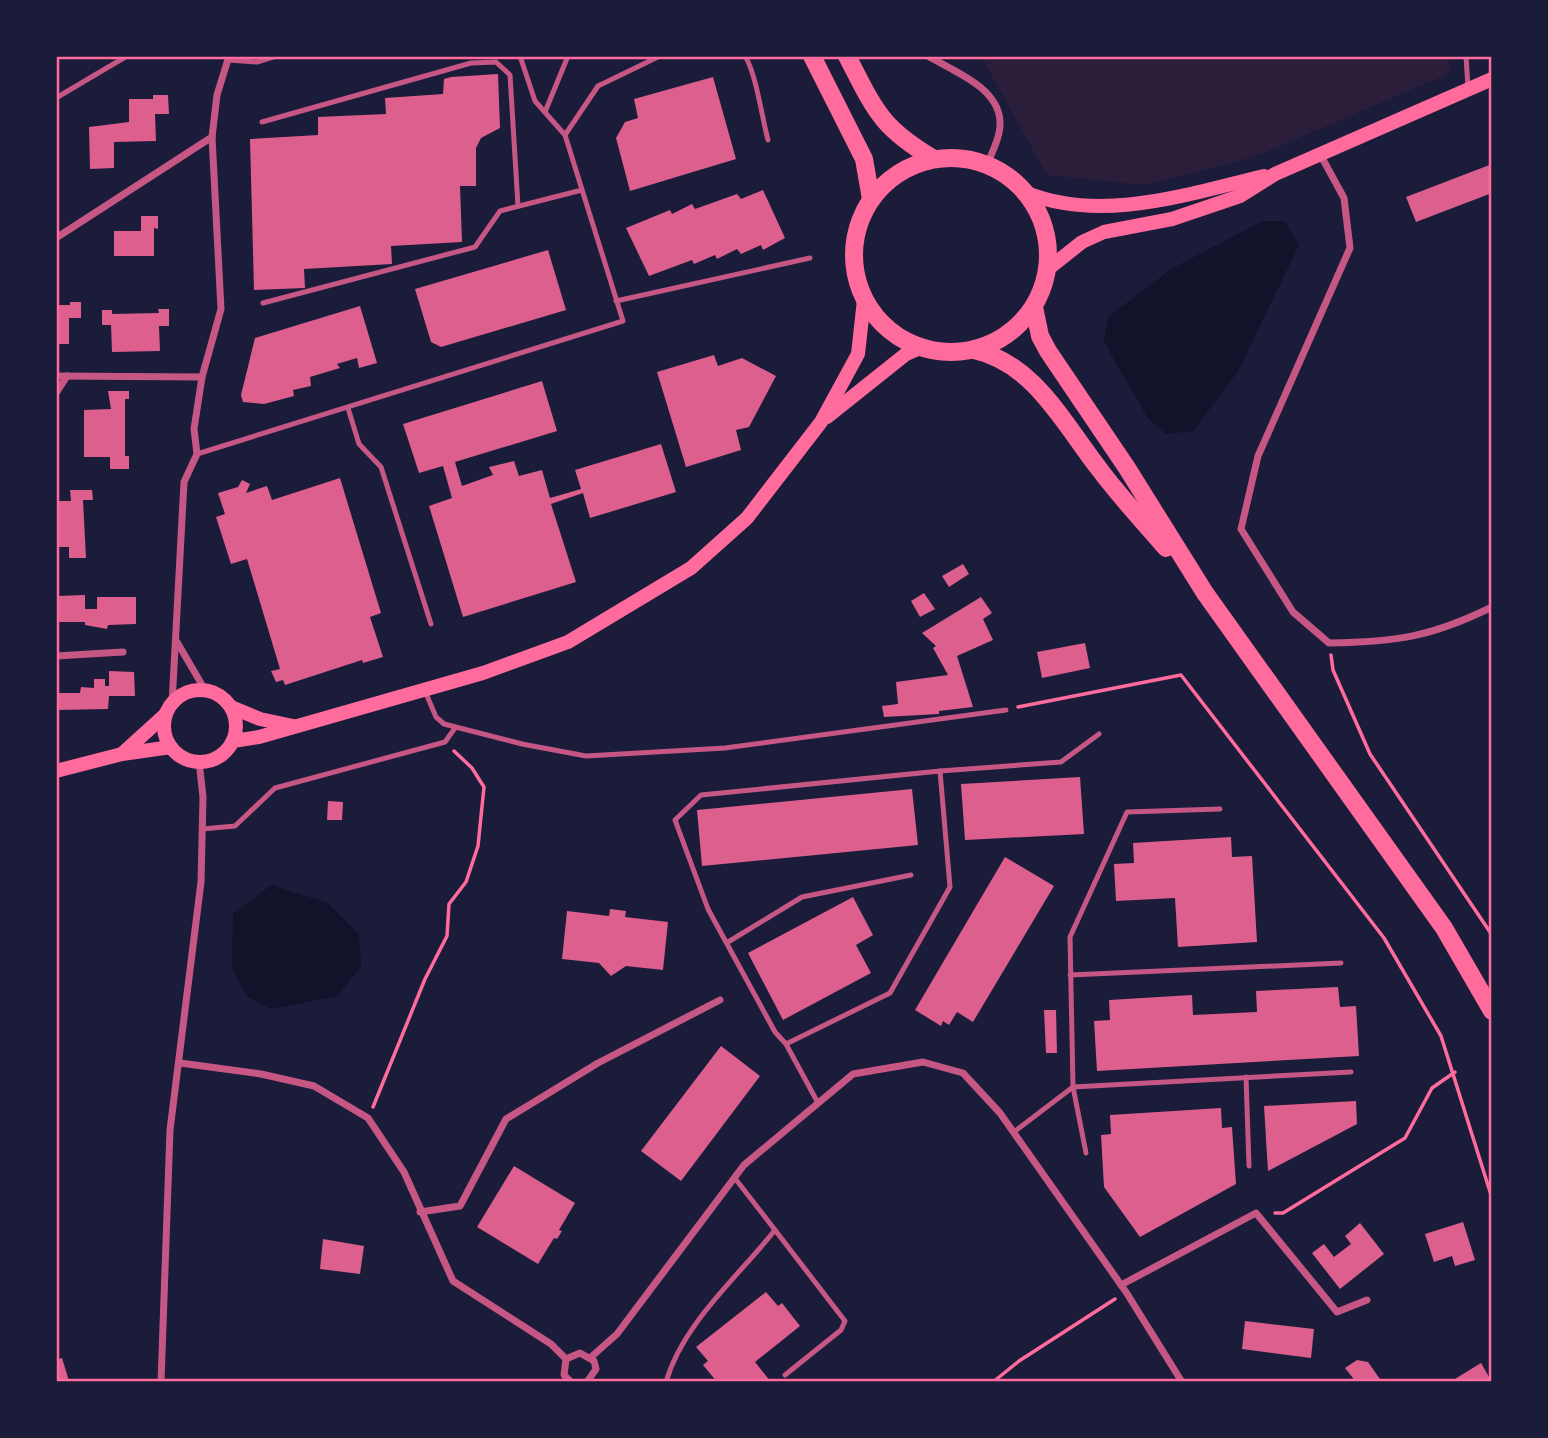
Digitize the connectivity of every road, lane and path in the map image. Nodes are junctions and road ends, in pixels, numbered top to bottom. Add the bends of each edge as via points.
1 (127, 56) edge
2 (276, 56) edge
3 (520, 56) edge
4 (568, 56) edge
5 (660, 56) edge
6 (745, 56) edge
7 (812, 56) edge
8 (847, 56) edge
9 (928, 56) edge
10 (1466, 56) edge
11 (229, 58) edge
12 (1492, 79) edge
13 (1468, 88) junction
14 (56, 98) edge
15 (545, 112) junction
16 (262, 122) dead end
17 (565, 135) junction
18 (212, 137) junction
19 (768, 140) dead end
20 (1320, 154) junction
21 (934, 159) junction
22 (988, 165) junction
23 (1275, 174) junction
24 (582, 190) junction
25 (1027, 193) junction
26 (871, 200) junction
27 (518, 206) junction
28 (56, 238) edge
29 (810, 258) dead end
30 (1048, 269) junction
31 (864, 300) junction
32 (616, 301) junction
33 (263, 303) dead end
34 (1034, 307) junction
35 (920, 348) junction
36 (974, 350) junction
37 (56, 376) edge
38 (66, 376) junction
39 (202, 377) junction
40 (56, 393) edge
41 (348, 408) junction
42 (821, 422) junction
43 (197, 454) junction
44 (1205, 593) junction
45 (1492, 607) edge
46 (431, 624) dead end
47 (177, 642) junction
48 (1329, 643) junction
49 (123, 652) dead end
50 (56, 656) edge
51 (205, 690) junction
52 (425, 691) junction
53 (231, 707) junction
54 (169, 709) junction
55 (1006, 710) joint
56 (295, 727) junction
57 (455, 728) junction
58 (1099, 734) dead end
59 (233, 741) junction
60 (445, 742) junction
61 (171, 747) junction
62 (122, 754) junction
63 (199, 761) junction
64 (56, 771) edge
65 (940, 771) junction
66 (1220, 808) dead end
67 (202, 829) junction
68 (911, 875) dead end
69 (1492, 935) edge
70 (728, 942) junction
71 (1341, 963) dead end
72 (1070, 975) junction
73 (720, 1000) dead end
74 (1492, 1011) edge
75 (786, 1044) junction
76 (180, 1063) junction
77 (1351, 1072) dead end
78 (1455, 1072) junction
79 (1246, 1077) junction
80 (1073, 1087) junction
81 (818, 1103) junction
82 (368, 1118) junction
83 (1014, 1132) junction
84 (1086, 1153) dead end
85 (1249, 1166) dead end
86 (734, 1177) junction
87 (1492, 1198) edge
88 (419, 1212) junction
89 (1256, 1213) junction
90 (775, 1230) junction
91 (1121, 1285) junction
92 (1126, 1292) junction
93 (1367, 1300) dead end
94 (590, 1358) junction
95 (566, 1359) junction
96 (785, 1375) dead end
97 (161, 1382) edge
98 (572, 1382) edge
99 (587, 1382) edge
100 (666, 1382) edge
101 (993, 1382) edge
102 (1182, 1382) edge

1 - 14 lane
2 - 11 lane via 257,62
3 - 15 lane via 535,101
4 - 15 lane
5 - 17 lane via 597,86
6 - 19 lane via 752,67
7 - 26 main road via 864,159
8 - 21 main road via 877,113 894,134
9 - 22 street via 986,92 995,105 1000,121
10 - 13 lane
11 - 18 street via 217,95
12 - 13 main road
13 - 20 main road
15 - 17 lane
16 - 27 lane via 471,63 496,61 510,75
17 - 24 lane
18 - 28 street
18 - 39 street via 221,309
20 - 23 main road
20 - 48 street via 1345,198 1350,248 1258,456 1241,529 1293,612
21 - 22 main road via 961,158
21 - 26 main road via 888,180
22 - 25 main road
23 - 25 main road via 1165,199 1103,206 1061,205
23 - 30 main road via 1240,196 1205,209 1104,232 1082,242
24 - 27 lane
24 - 32 lane
25 - 30 main road via 1041,216 1048,242
26 - 31 main road via 856,231 854,266
27 - 33 lane via 500,211 475,247
29 - 32 lane
30 - 34 main road
31 - 35 main road via 887,329
31 - 42 main road via 858,354
32 - 41 lane via 623,321
34 - 36 main road via 998,341
34 - 44 main road via 1048,351
35 - 36 main road via 947,353
35 - 42 main road via 906,354
36 - 44 main road via 994,354 1025,375
37 - 38 street
38 - 39 street
38 - 40 street
39 - 43 street via 194,429
41 - 43 lane
41 - 46 lane via 359,444 381,467
42 - 52 main road via 747,518 691,568 568,642
43 - 47 street via 184,482
44 - 74 main road via 1444,928
45 - 48 street via 1452,626 1391,642
47 - 51 street
47 - 54 street
48 - 69 path via 1333,670 1370,754
49 - 50 street
51 - 53 main road
51 - 54 main road via 192,691
52 - 56 main road
52 - 57 lane via 436,717
53 - 56 main road
53 - 59 main road via 236,718
54 - 61 main road via 166,737
54 - 62 main road
55 - 57 lane via 725,748 586,756
55 - 78 path via 1181,675 1384,938 1441,1036
56 - 59 main road
57 - 60 lane
58 - 65 lane via 1061,762
59 - 63 main road via 219,757
60 - 67 lane via 275,788 235,826
60 - 82 path via 484,787 478,846 466,882 449,904 447,936
61 - 62 main road
61 - 63 main road via 188,760
62 - 64 main road
63 - 67 street
65 - 70 lane via 701,795 675,820 708,909
65 - 75 lane via 950,887 890,993
66 - 72 lane via 1127,812 1069,936
67 - 76 street via 201,882
68 - 70 lane via 802,897
70 - 75 lane via 775,1032
71 - 72 lane
72 - 80 lane
73 - 88 street via 598,1063 506,1119 460,1206
75 - 81 lane
76 - 82 street via 314,1086
76 - 97 street via 170,1130
77 - 79 lane
78 - 87 path
78 - 89 path via 1432,1088 1405,1138 1283,1213
79 - 80 lane
79 - 85 lane
80 - 83 lane
80 - 84 lane
81 - 83 street via 853,1074 923,1062 963,1073
81 - 86 street
82 - 88 street via 404,1172
83 - 91 street
86 - 90 lane
86 - 94 street via 617,1334
88 - 95 street via 453,1281 551,1344
89 - 91 street
89 - 93 street via 1337,1312
90 - 96 lane via 845,1321
90 - 100 lane via 706,1311 670,1367
91 - 92 street
92 - 101 path
92 - 102 street
94 - 95 street via 580,1353
94 - 99 street via 596,1369
95 - 98 street via 564,1375

